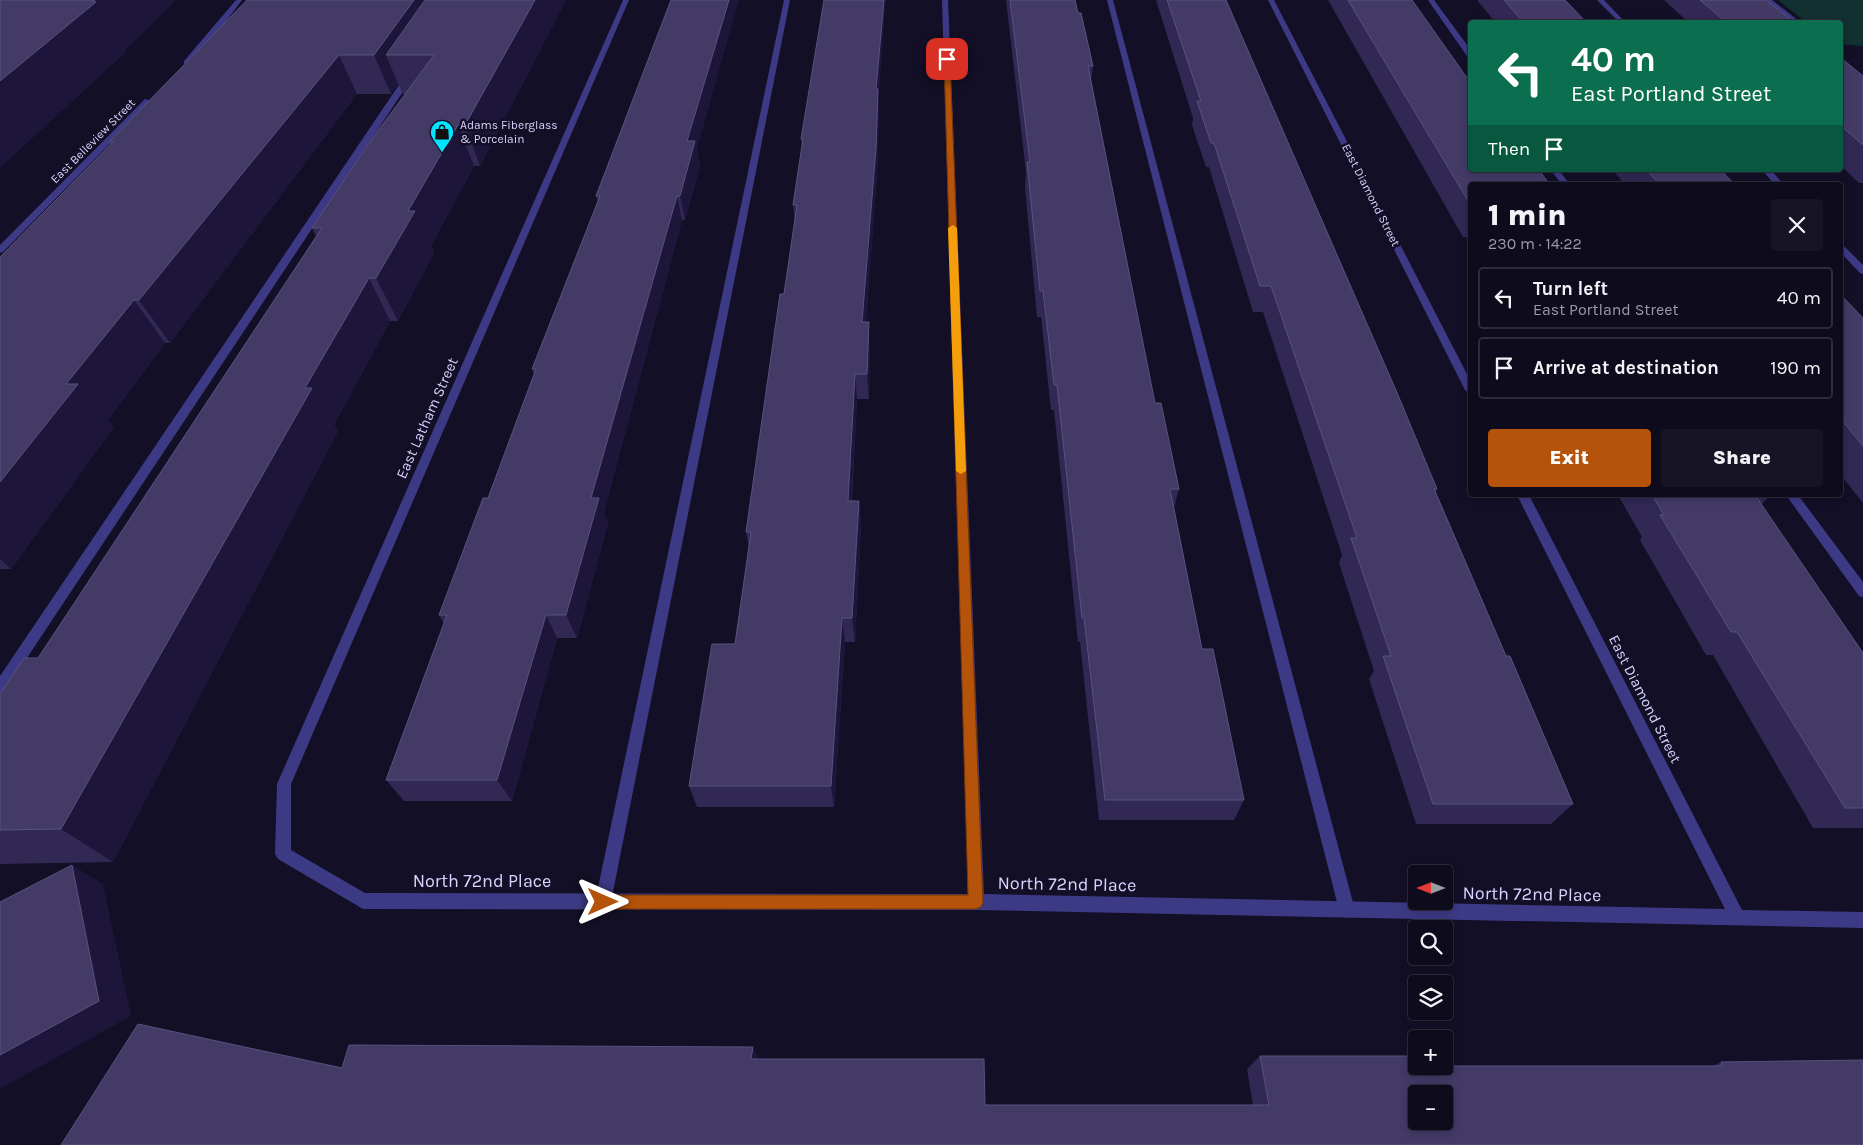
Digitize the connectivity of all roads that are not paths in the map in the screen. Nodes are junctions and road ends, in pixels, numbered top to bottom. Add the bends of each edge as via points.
1 (239, 0) edge
2 (626, 0) edge
3 (787, 0) edge
4 (945, 0) edge
5 (1110, 0) edge
6 (1272, 0) edge
7 (1431, 0) edge
8 (1600, 0) edge
9 (1768, 0) edge
10 (1620, 20) edge
11 (1793, 20) edge
12 (1468, 51) edge
13 (416, 66) edge
14 (180, 70) edge
15 (152, 98) edge
16 (1768, 172) edge
17 (1777, 182) edge
18 (0, 250) edge
19 (1843, 250) edge
20 (1863, 271) edge
21 (1468, 386) edge
22 (1524, 497) edge
23 (1793, 497) edge
24 (1863, 592) edge
25 (0, 687) edge
26 (283, 854) joint
27 (603, 902) junction
28 (976, 902) junction
29 (1347, 910) junction
30 (1738, 918) junction
31 (1863, 920) edge

1 - 14 street
2 - 26 street, East Latham Street via 284,784
3 - 27 street
4 - 28 street
5 - 29 street
6 - 21 street, East Diamond Street
7 - 12 street
8 - 10 street
9 - 11 street
13 - 25 street
15 - 18 street, East Belleview Street
16 - 17 street
19 - 20 street
22 - 30 street, East Diamond Street
23 - 24 street
26 - 27 street, North 72nd Place via 363,901
27 - 28 street, North 72nd Place
28 - 29 street, North 72nd Place
29 - 30 street, North 72nd Place
30 - 31 street, North 72nd Place

